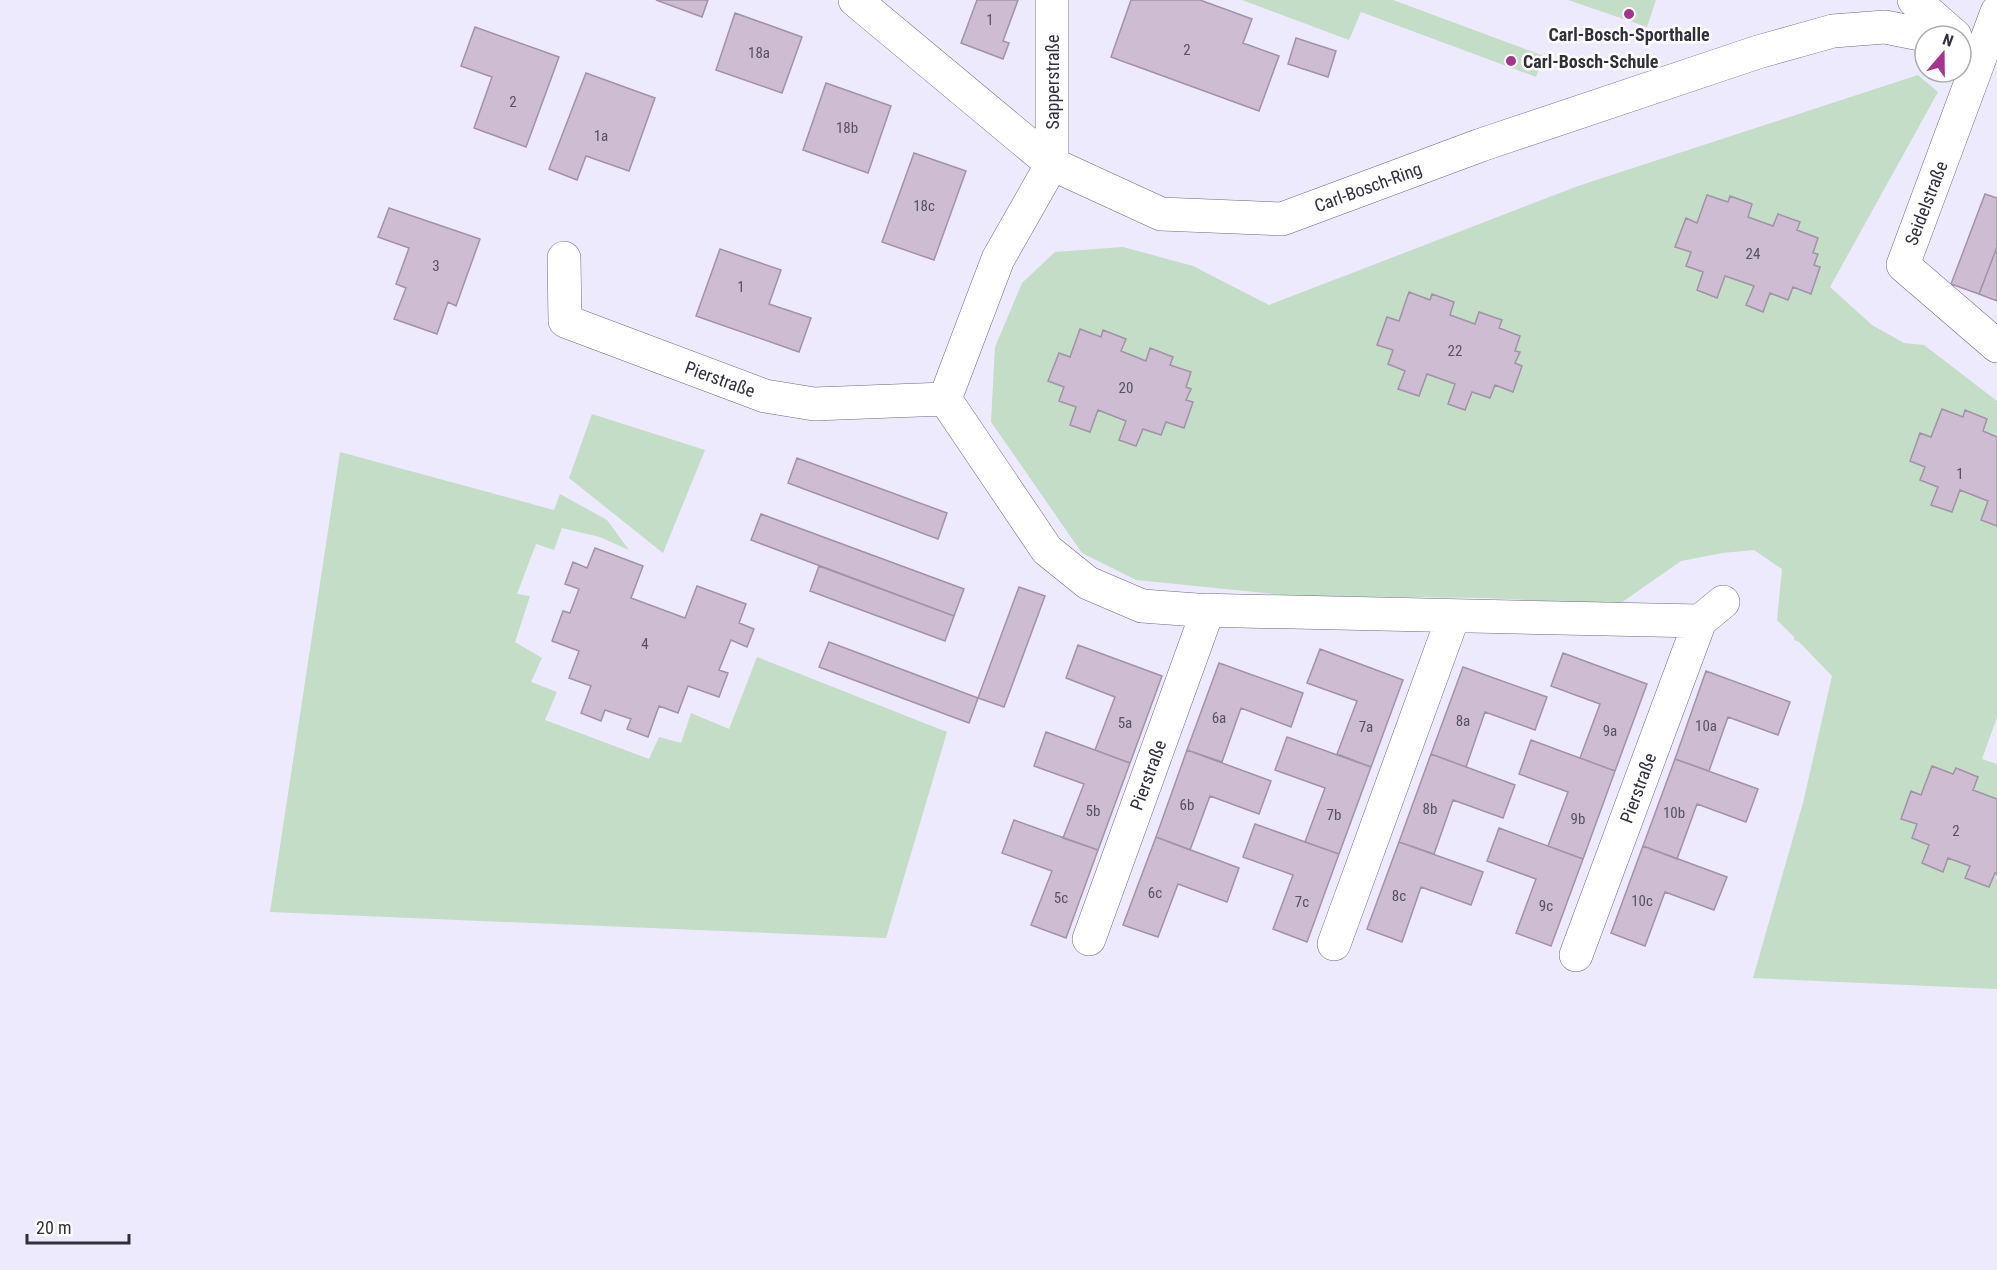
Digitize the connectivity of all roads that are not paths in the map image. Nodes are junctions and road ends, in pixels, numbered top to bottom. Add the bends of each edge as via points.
1 (855, 0) edge
2 (1052, 0) edge
3 (1914, 0) edge
4 (1997, 12) edge
5 (1941, 24) edge
6 (1913, 33) edge
7 (1975, 56) edge
8 (1052, 164) junction
9 (564, 258) dead end
10 (1997, 346) edge
11 (945, 399) junction
12 (1208, 610) junction
13 (1453, 617) junction
14 (1089, 939) dead end
15 (1334, 944) dead end
16 (1576, 955) dead end

1 - 8 street, Carl-Bosch-Ring
2 - 8 street, Sapperstraße
3 - 5 street
4 - 7 street
6 - 8 street, Carl-Bosch-Ring via 1885,27 1833,31 1790,43 1481,145 1282,219 1161,214
7 - 10 street, Seidelstraße via 1903,265
8 - 11 street via 998,259
9 - 11 street, Pierstraße via 564,321 765,396 814,404
11 - 12 street, Pierstraße via 1047,550 1088,583 1142,606
12 - 13 street, Pierstraße
12 - 14 street, Pierstraße
13 - 15 street
13 - 16 street, Pierstraße via 1712,612

